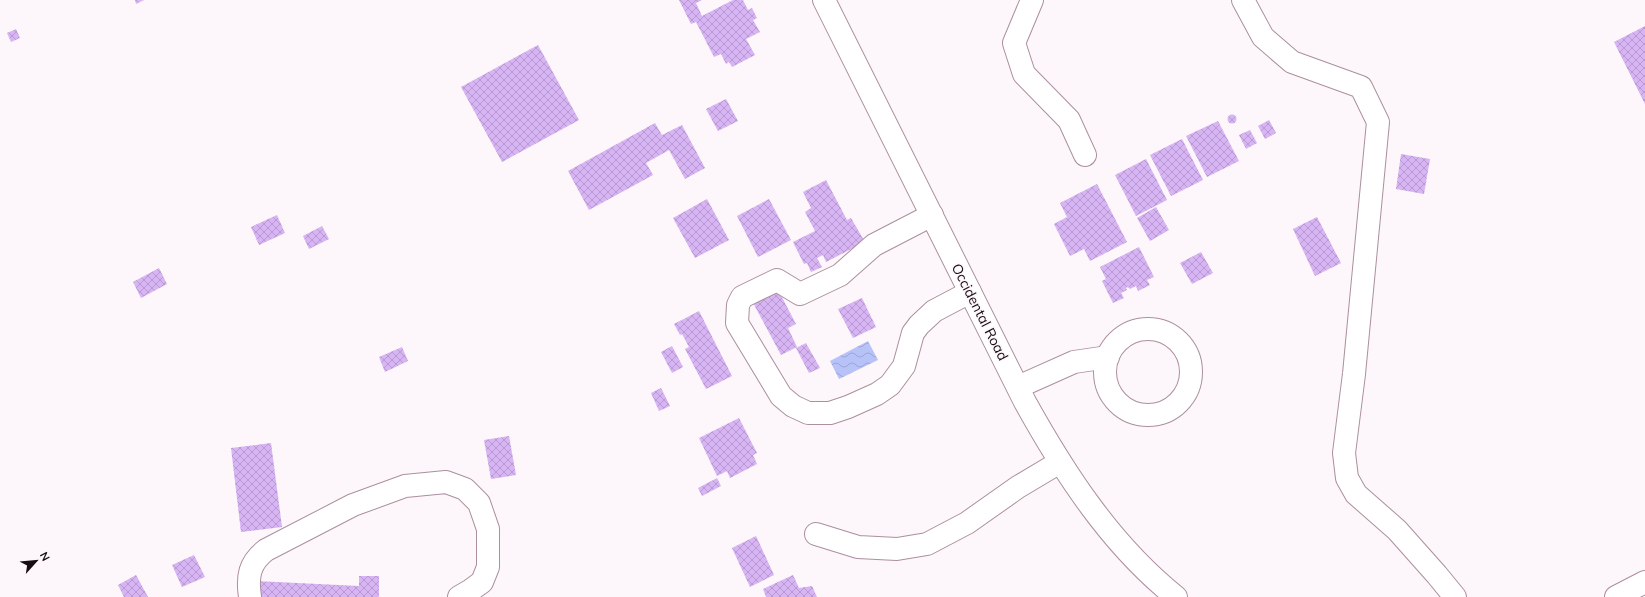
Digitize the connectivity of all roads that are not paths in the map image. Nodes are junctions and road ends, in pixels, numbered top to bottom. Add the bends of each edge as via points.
1 (824, 0) edge
2 (1032, 0) edge
3 (1243, 0) edge
4 (1085, 155) dead end
5 (932, 215) junction
6 (970, 292) junction
7 (1108, 357) dead end
8 (1018, 387) junction
9 (1060, 462) junction
10 (816, 534) dead end
11 (1645, 582) edge
12 (250, 597) edge
13 (459, 597) edge
14 (1176, 597) edge
15 (1455, 597) edge
16 (1616, 597) edge

1 - 5 street, Occidental Road
2 - 4 street via 1014,43 1024,74 1069,120
3 - 15 street via 1263,36 1292,62 1360,87 1378,122 1344,453 1347,478 1356,494 1397,530
5 - 6 street, Occidental Road
5 - 6 street via 874,245 840,275 800,294 777,280 742,297 738,305 737,323 781,396 792,406 808,413 830,413 877,394 890,385 904,366 919,325 934,311
6 - 8 street, Occidental Road
7 - 8 street via 1074,362
8 - 9 street, Occidental Road
9 - 10 street via 1018,487 967,523 927,544 897,549 858,547
9 - 14 street, Occidental Road via 1120,543
11 - 16 street
12 - 13 street via 249,579 252,567 256,558 266,550 353,505 405,486 446,482 465,489 479,503 488,529 488,567 482,582

